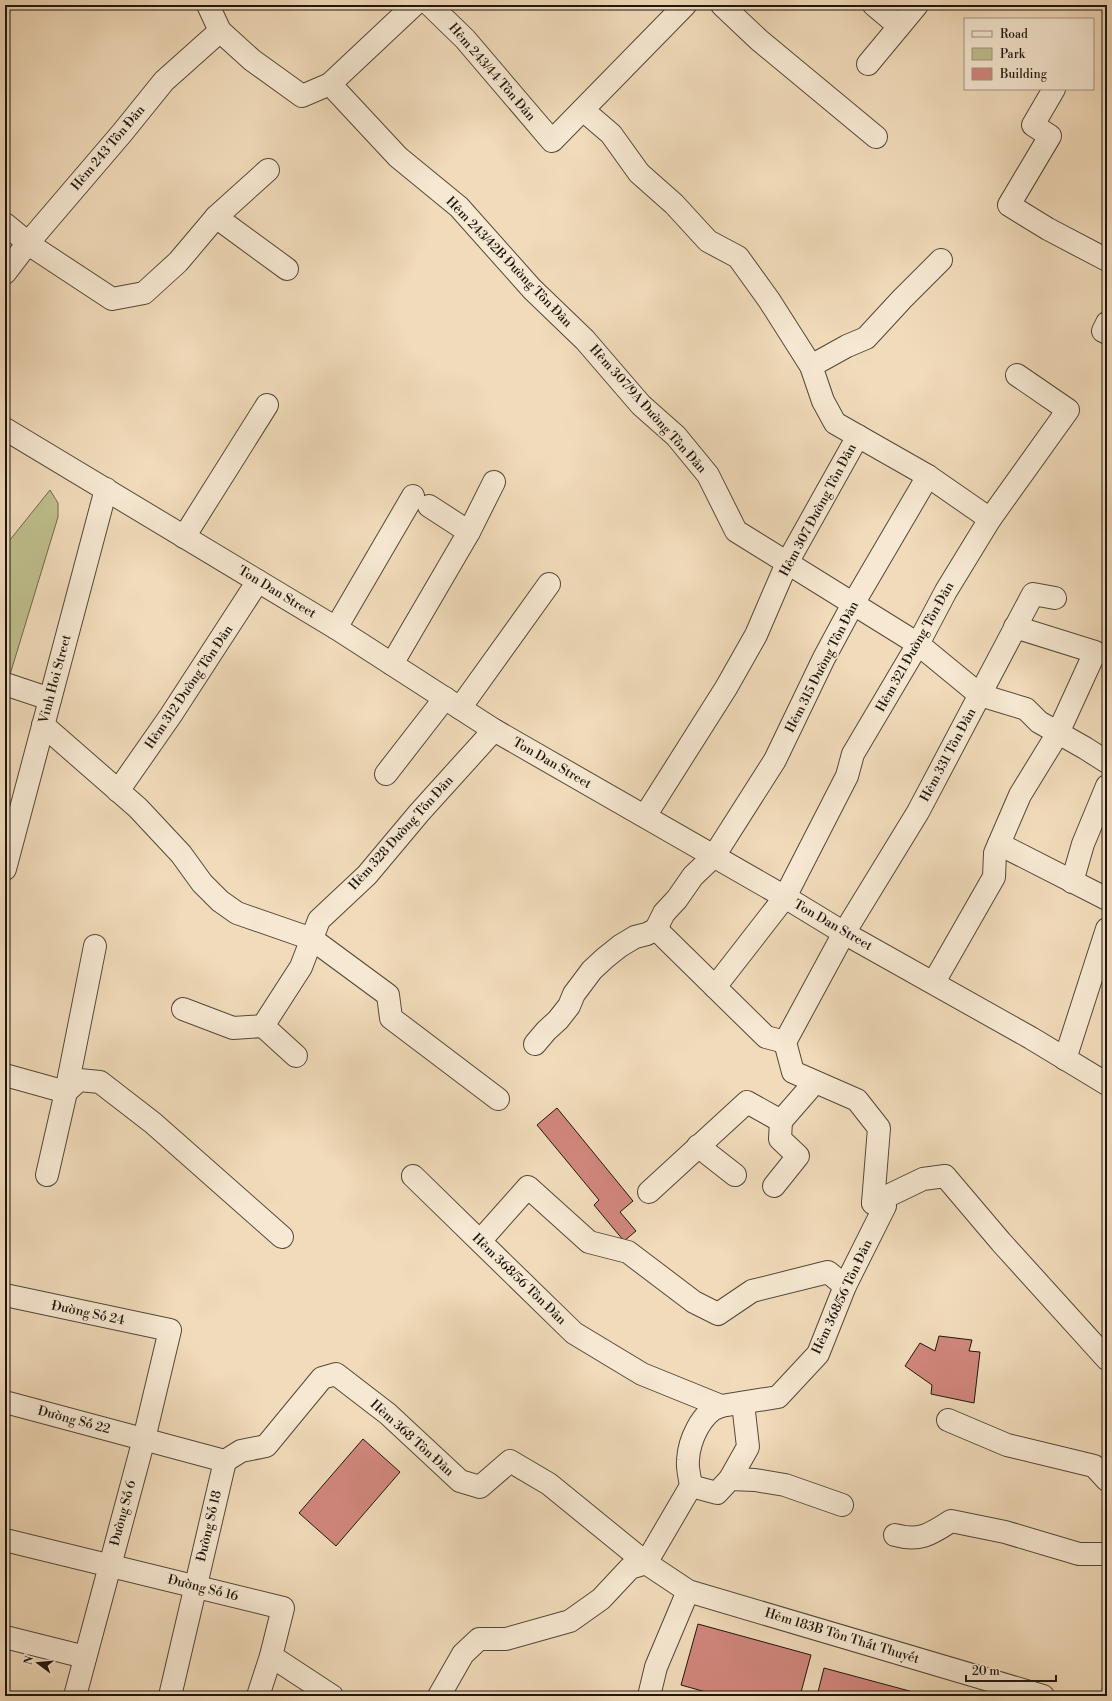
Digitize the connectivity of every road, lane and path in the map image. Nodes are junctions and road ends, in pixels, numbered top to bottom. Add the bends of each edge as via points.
1 (208, 5) edge
2 (414, 5) edge
3 (430, 5) edge
4 (685, 5) edge
5 (722, 5) edge
6 (874, 5) edge
7 (917, 5) edge
8 (899, 26) junction
9 (220, 31) junction
10 (868, 64) dead end
11 (330, 84) junction
12 (1053, 90) edge
13 (583, 110) junction
14 (876, 137) dead end
15 (268, 170) dead end
16 (216, 217) junction
17 (5, 224) edge
18 (28, 243) junction
19 (941, 260) dead end
20 (1107, 260) edge
21 (287, 269) dead end
22 (5, 273) edge
23 (1107, 323) edge
24 (1107, 333) edge
25 (585, 340) joint
26 (811, 366) junction
27 (1017, 375) dead end
28 (267, 405) dead end
29 (5, 429) edge
30 (858, 436) junction
31 (928, 476) junction
32 (494, 482) dead end
33 (106, 489) junction
34 (990, 519) junction
35 (469, 532) junction
36 (184, 537) junction
37 (787, 563) junction
38 (258, 581) junction
39 (549, 584) dead end
40 (1055, 598) dead end
41 (853, 604) junction
42 (1015, 627) junction
43 (336, 628) junction
44 (918, 644) junction
45 (392, 664) junction
46 (5, 684) edge
47 (980, 695) junction
48 (50, 699) junction
49 (452, 703) junction
50 (43, 725) junction
51 (494, 730) junction
52 (1058, 733) junction
53 (1106, 758) edge
54 (386, 774) dead end
55 (1107, 786) edge
56 (118, 791) junction
57 (645, 816) junction
58 (999, 844) junction
59 (714, 856) junction
60 (5, 869) edge
61 (1072, 882) junction
62 (785, 897) junction
63 (1107, 899) edge
64 (656, 929) junction
65 (1107, 929) edge
66 (844, 933) junction
67 (312, 939) junction
68 (95, 946) dead end
69 (934, 982) junction
70 (716, 988) junction
71 (183, 1009) dead end
72 (263, 1026) junction
73 (785, 1042) junction
74 (535, 1044) dead end
75 (296, 1056) dead end
76 (1065, 1059) junction
77 (5, 1075) edge
78 (815, 1082) junction
79 (1107, 1084) edge
80 (66, 1092) junction
81 (498, 1099) dead end
82 (781, 1121) junction
83 (698, 1146) junction
84 (47, 1175) dead end
85 (735, 1175) dead end
86 (413, 1176) dead end
87 (774, 1186) dead end
88 (649, 1192) dead end
89 (873, 1203) junction
90 (282, 1236) dead end
91 (480, 1242) junction
92 (845, 1286) junction
93 (5, 1295) edge
94 (170, 1330) joint
95 (1107, 1359) edge
96 (5, 1402) edge
97 (743, 1403) junction
98 (721, 1406) junction
99 (948, 1420) dead end
100 (144, 1439) junction
101 (225, 1461) junction
102 (730, 1479) junction
103 (1107, 1480) edge
104 (691, 1486) junction
105 (842, 1505) dead end
106 (895, 1535) dead end
107 (5, 1540) edge
108 (1107, 1554) edge
109 (646, 1563) junction
110 (109, 1565) junction
111 (195, 1586) junction
112 (688, 1591) junction
113 (5, 1637) edge
114 (271, 1656) junction
115 (85, 1657) junction
116 (74, 1696) edge
117 (170, 1696) edge
118 (258, 1696) edge
119 (332, 1696) edge
120 (439, 1696) edge
121 (649, 1696) edge
122 (1043, 1696) edge

1 - 9 street
2 - 11 street
3 - 13 street, Hẻm 243/44 Tôn Đản via 465,39 552,141
4 - 13 street
5 - 14 street via 759,40
6 - 8 street
7 - 8 street
8 - 10 street
9 - 11 street via 252,60 302,96
9 - 18 street, Hẻm 243 Tôn Đản via 164,81
11 - 25 street, Hẻm 243/42B Đường Tôn Đản via 398,157 459,207 532,289
12 - 20 street via 1033,125 1050,136 1009,205
13 - 26 street, Hẻm 307 Đường Tôn Đản via 611,134 639,173 674,204 708,241 738,257
15 - 16 street
16 - 18 street via 178,262 144,293 112,299
16 - 21 street
17 - 18 street
18 - 22 street, Hẻm 243 Tôn Đản
19 - 26 street via 866,338
23 - 24 street via 1103,331
25 - 37 street, Hẻm 307/9A Đường Tôn Đản via 641,405 676,436 708,476 736,531
26 - 30 street, Hẻm 307 Đường Tôn Đản via 823,401 835,423
27 - 34 street, Hẻm 321 Đường Tôn Đản via 1068,410
28 - 36 street
29 - 33 street, Ton Dan Street
30 - 31 street
30 - 37 street, Hẻm 307 Đường Tôn Đản
31 - 34 street
31 - 41 street, Hẻm 315 Đường Tôn Đản
32 - 35 street
33 - 36 street, Ton Dan Street
33 - 48 street, Vinh Hoi Street
34 - 44 street, Hẻm 321 Đường Tôn Đản via 946,591
35 - 43 street via 421,501
35 - 45 street
36 - 38 street, Ton Dan Street
37 - 41 street, Hẻm 307/9A Đường Tôn Đản
37 - 57 street, Hẻm 307 Đường Tôn Đản via 756,635 726,688
38 - 43 street, Ton Dan Street
38 - 56 street, Hẻm 312 Đường Tôn Đản
39 - 49 street
40 - 42 street, Hẻm 331 Tôn Đản via 1033,594
41 - 44 street, Hẻm 307/9A Đường Tôn Đản
41 - 59 street, Hẻm 315 Đường Tôn Đản via 775,760
42 - 47 street, Hẻm 331 Tôn Đản
42 - 52 street via 1095,652
43 - 45 street, Ton Dan Street
44 - 47 street, Hẻm 307/9A Đường Tôn Đản
44 - 62 street, Hẻm 321 Đường Tôn Đản via 853,754 847,776
45 - 49 street, Ton Dan Street
46 - 48 street
47 - 52 street via 1026,709 1039,722
47 - 66 street, Hẻm 331 Tôn Đản via 918,812
48 - 50 street, Vinh Hoi Street
49 - 51 street, Ton Dan Street
49 - 54 street
50 - 56 street
50 - 60 street, Vinh Hoi Street
51 - 57 street, Ton Dan Street
51 - 67 street, Hẻm 328 Đường Tôn Đản via 367,875 319,920
52 - 53 street
52 - 58 street via 1020,795
55 - 61 street via 1083,844
56 - 67 street via 172,844 220,901 237,913
57 - 59 street, Ton Dan Street
58 - 61 street
58 - 69 street via 995,853 994,877
59 - 62 street, Ton Dan Street
59 - 64 street, Hẻm 315 Đường Tôn Đản via 693,876 664,913
61 - 63 street
62 - 66 street, Ton Dan Street
62 - 70 street, Hẻm 321 Đường Tôn Đản
64 - 70 street
64 - 74 street via 635,937 604,958 584,980 558,1020
65 - 76 street
66 - 69 street, Ton Dan Street
66 - 73 street
67 - 72 street, Hẻm 328 Đường Tôn Đản via 302,967
67 - 81 street via 388,995 391,1018
68 - 80 street
69 - 76 street, Ton Dan Street
70 - 73 street via 766,1037
71 - 72 street via 232,1028
72 - 75 street
73 - 78 street via 793,1072
76 - 79 street, Ton Dan Street
77 - 80 street
78 - 82 street
78 - 89 street via 857,1100 879,1128
80 - 84 street
80 - 90 street via 79,1080 100,1082 153,1123
82 - 83 street via 747,1102
82 - 87 street via 780,1139 798,1156
83 - 85 street
83 - 88 street
86 - 91 street, Hẻm 368/56 Tôn Đản
89 - 92 street, Hẻm 368/56 Tôn Đản via 885,1206
89 - 95 street via 923,1179 945,1176
91 - 92 street via 528,1188 589,1242 628,1252 694,1302 718,1314 752,1291 828,1272
91 - 98 street, Hẻm 368/56 Tôn Đản via 574,1333 642,1374
92 - 97 street, Hẻm 368/56 Tôn Đản via 818,1354 778,1397
93 - 94 street, Đường Số 24
94 - 100 street, Đường Số 6
96 - 100 street, Đường Số 22
97 - 98 street, Hẻm 368/56 Tôn Đản
97 - 102 street via 748,1447
98 - 104 street via 706,1416 694,1434 687,1461
99 - 103 street via 1007,1446 1094,1466
100 - 101 street
100 - 110 street, Đường Số 6
101 - 109 street, Hẻm 368 Tôn Đản via 242,1451 266,1446 322,1378 336,1374 388,1414 460,1481 480,1487 510,1461 549,1484
101 - 111 street, Đường Số 18
102 - 104 street via 717,1493
102 - 105 street via 785,1485
104 - 109 street
106 - 108 street via 907,1538 930,1535 951,1521 1005,1532 1079,1554
107 - 110 street, Đường Số 16
109 - 112 street, Hẻm 183B Tôn Thất Thuyết
109 - 120 street via 630,1568 601,1600 570,1621 506,1639 479,1639 463,1654
110 - 111 street, Đường Số 16
110 - 115 street, Đường Số 6
111 - 114 street, Đường Số 16 via 283,1608
111 - 117 street, Đường Số 18
112 - 121 street via 656,1667
112 - 122 street, Hẻm 183B Tôn Thất Thuyết
113 - 115 street
114 - 118 street
114 - 119 street
115 - 116 street, Đường Số 6

